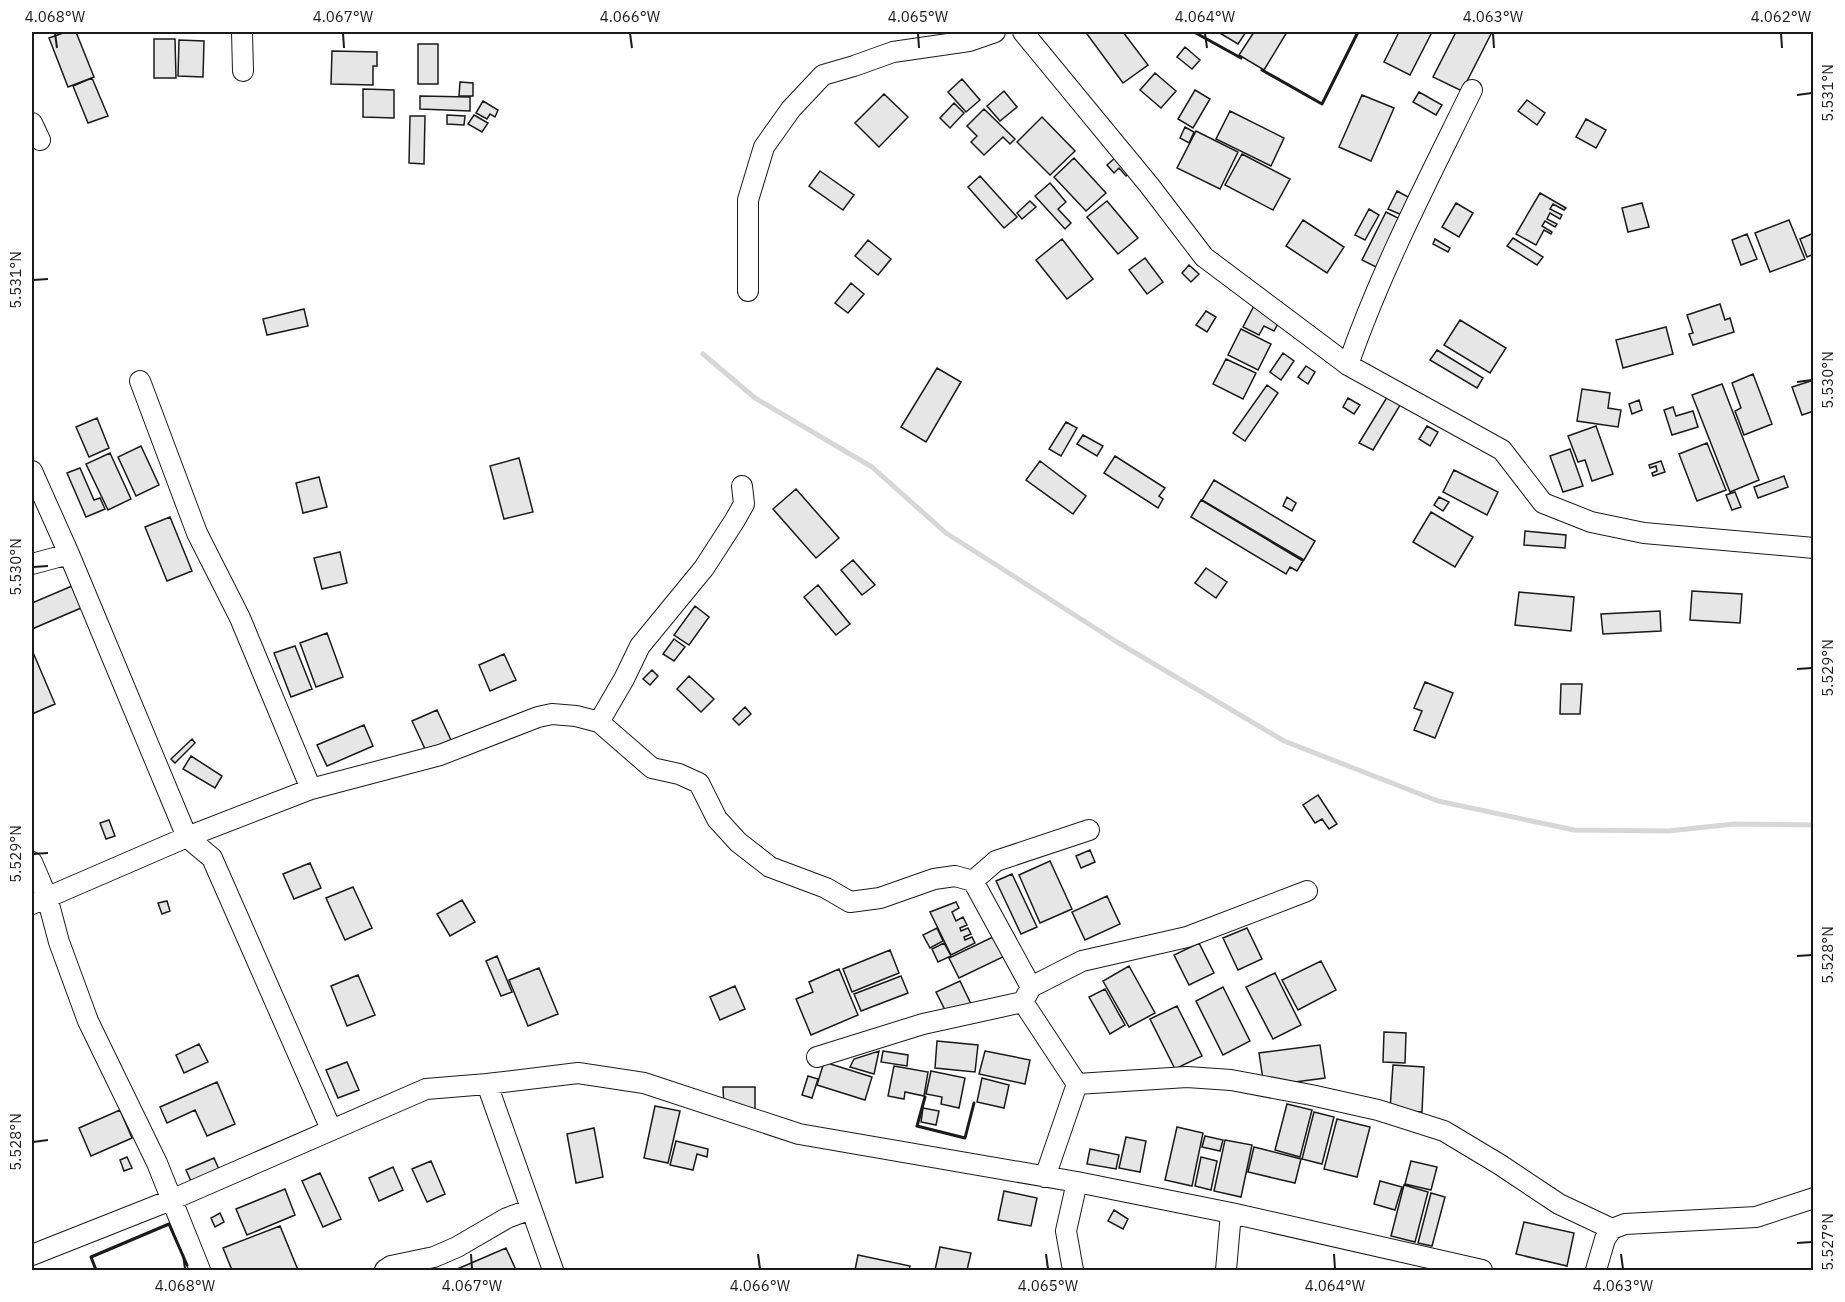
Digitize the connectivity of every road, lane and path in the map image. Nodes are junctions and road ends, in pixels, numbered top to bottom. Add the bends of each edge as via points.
1 (242, 32) edge
2 (995, 32) edge
3 (1023, 32) edge
4 (243, 71) dead end
5 (1472, 90) dead end
6 (32, 123) edge
7 (40, 140) dead end
8 (748, 291) dead end
9 (1348, 365) junction
10 (140, 381) dead end
11 (32, 471) edge
12 (742, 486) dead end
13 (1814, 548) edge
14 (69, 554) junction
15 (32, 564) edge
16 (599, 722) junction
17 (311, 789) junction
18 (1089, 830) dead end
19 (187, 837) junction
20 (32, 862) edge
21 (973, 881) junction
22 (1307, 891) dead end
23 (39, 900) edge
24 (1027, 995) junction
25 (817, 1057) dead end
26 (487, 1084) junction
27 (1077, 1084) junction
28 (332, 1129) junction
29 (1046, 1178) junction
30 (1077, 1182) junction
31 (1814, 1198) edge
32 (171, 1200) junction
33 (531, 1209) junction
34 (1231, 1213) junction
35 (1612, 1229) junction
36 (32, 1256) edge
37 (200, 1270) edge
38 (385, 1270) edge
39 (553, 1270) edge
40 (1072, 1270) edge
41 (1226, 1270) edge
42 (1482, 1270) edge
43 (1596, 1270) edge

1 - 4 street
2 - 8 street via 969,41 893,52 823,75 791,109 764,147 748,200
3 - 9 street via 1204,257
5 - 9 street via 1366,313
6 - 7 street
9 - 13 street via 1502,450 1544,503 1592,522 1644,533
10 - 17 street via 197,533 240,618
11 - 14 street
12 - 16 street via 744,504 735,519 704,568 640,646
14 - 15 street
14 - 19 street
16 - 17 street via 552,714 538,717 440,755
16 - 21 street via 652,768 699,783 717,819 770,867 826,888 850,902 880,898 934,879 955,876
17 - 19 street
18 - 21 street via 996,861
19 - 23 street
19 - 28 street via 212,858
20 - 23 street
21 - 24 street
22 - 24 street via 1187,937 1082,962
23 - 32 street via 88,1022
24 - 25 street
24 - 27 street
26 - 28 street via 426,1089
26 - 29 street via 578,1073 644,1083 799,1134
26 - 33 street
27 - 29 street
27 - 35 street via 1187,1077 1231,1080 1378,1110 1444,1131 1559,1204
28 - 32 street
29 - 30 street
30 - 34 street
30 - 40 street via 1066,1231
31 - 35 street via 1756,1217 1625,1224
32 - 36 street
32 - 37 street
33 - 38 street via 434,1257
33 - 39 street
34 - 41 street
34 - 42 street
35 - 43 street

